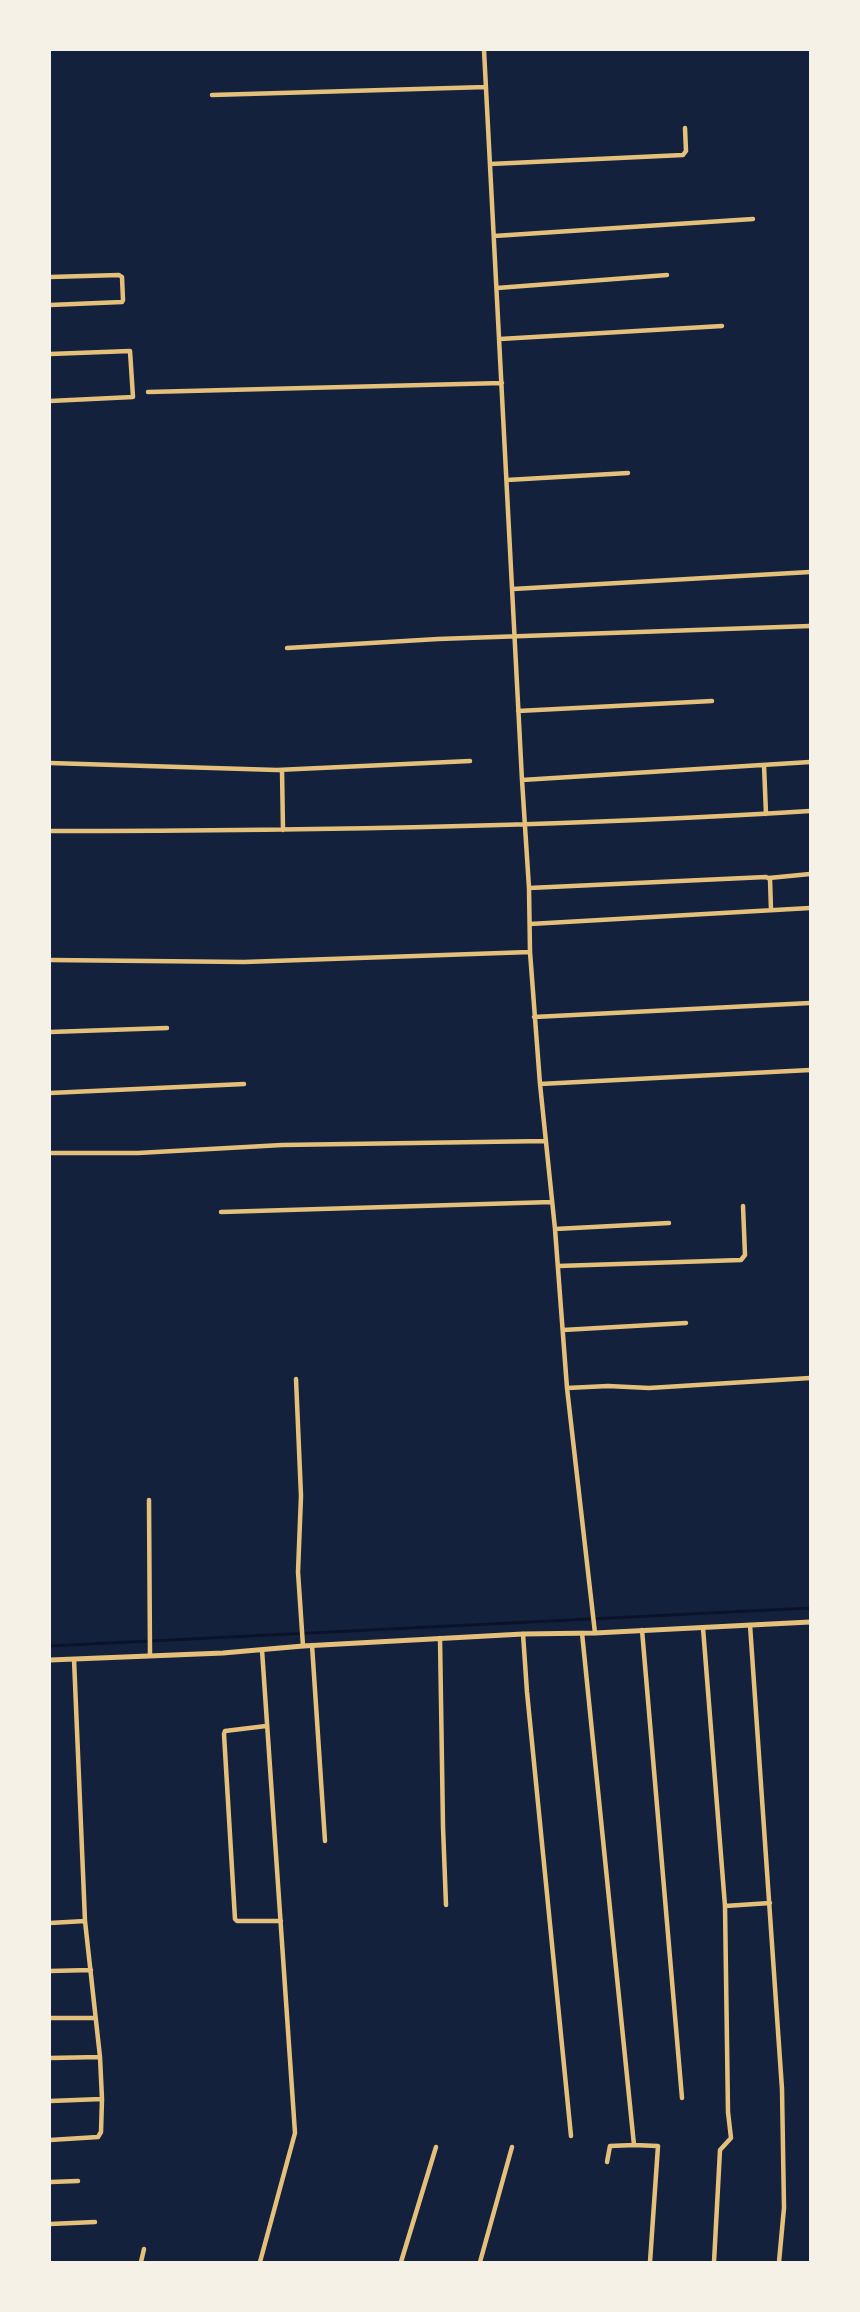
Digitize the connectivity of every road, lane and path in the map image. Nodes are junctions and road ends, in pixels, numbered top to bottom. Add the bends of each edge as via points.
1 (484, 50) edge
2 (486, 87) junction
3 (212, 95) dead end
4 (685, 128) dead end
5 (490, 164) junction
6 (753, 219) dead end
7 (494, 236) junction
8 (667, 275) dead end
9 (50, 277) edge
10 (497, 288) junction
11 (50, 305) edge
12 (722, 326) dead end
13 (500, 339) junction
14 (50, 354) edge
15 (502, 383) junction
16 (148, 392) dead end
17 (50, 401) edge
18 (628, 473) dead end
19 (507, 480) junction
20 (810, 572) edge
21 (513, 589) junction
22 (810, 626) edge
23 (516, 636) junction
24 (287, 648) dead end
25 (712, 701) dead end
26 (518, 711) junction
27 (470, 761) dead end
28 (810, 762) edge
29 (50, 763) edge
30 (764, 765) junction
31 (282, 770) junction
32 (522, 780) junction
33 (810, 811) edge
34 (766, 814) junction
35 (524, 824) junction
36 (283, 830) junction
37 (50, 831) edge
38 (810, 874) edge
39 (769, 878) junction
40 (529, 888) junction
41 (810, 908) edge
42 (771, 910) junction
43 (530, 924) junction
44 (530, 952) junction
45 (50, 960) edge
46 (810, 1003) edge
47 (534, 1017) junction
48 (167, 1028) dead end
49 (50, 1032) edge
50 (810, 1070) edge
51 (244, 1084) dead end
52 (540, 1084) junction
53 (50, 1093) edge
54 (546, 1142) junction
55 (50, 1153) edge
56 (552, 1202) junction
57 (743, 1206) dead end
58 (221, 1212) dead end
59 (669, 1223) dead end
60 (555, 1229) junction
61 (558, 1266) junction
62 (686, 1323) dead end
63 (563, 1330) junction
64 (810, 1378) edge
65 (296, 1379) dead end
66 (567, 1388) junction
67 (149, 1500) dead end
68 (810, 1622) edge
69 (750, 1624) junction
70 (703, 1628) junction
71 (642, 1630) junction
72 (582, 1633) junction
73 (595, 1633) junction
74 (523, 1634) junction
75 (440, 1638) junction
76 (312, 1645) junction
77 (303, 1646) junction
78 (261, 1650) junction
79 (150, 1655) junction
80 (74, 1659) junction
81 (50, 1660) edge
82 (266, 1726) junction
83 (326, 1841) dead end
84 (770, 1903) junction
85 (446, 1905) dead end
86 (725, 1906) junction
87 (85, 1921) junction
88 (281, 1921) junction
89 (50, 1923) edge
90 (91, 1970) junction
91 (50, 1971) edge
92 (50, 2018) edge
93 (95, 2018) junction
94 (100, 2057) junction
95 (50, 2058) edge
96 (102, 2098) junction
97 (682, 2098) dead end
98 (50, 2101) edge
99 (571, 2136) dead end
100 (50, 2140) edge
101 (634, 2145) junction
102 (436, 2147) dead end
103 (512, 2147) dead end
104 (607, 2162) dead end
105 (78, 2181) dead end
106 (50, 2182) edge
107 (95, 2222) dead end
108 (50, 2224) edge
109 (144, 2249) dead end
110 (141, 2262) edge
111 (260, 2262) edge
112 (401, 2262) edge
113 (480, 2262) edge
114 (650, 2262) edge
115 (714, 2262) edge
116 (779, 2262) edge

1 - 2 street
2 - 3 street
2 - 5 street
4 - 5 street via 683,155
5 - 7 street
6 - 7 street
7 - 10 street
8 - 10 street
9 - 11 street via 122,277 122,302
10 - 13 street
12 - 13 street
13 - 15 street
14 - 17 street via 130,351 133,397
15 - 16 street
15 - 19 street
18 - 19 street
19 - 21 street
20 - 21 street
21 - 23 street
22 - 23 street
23 - 24 street
23 - 26 street
25 - 26 street
26 - 32 street
27 - 31 street
28 - 30 street
29 - 31 street
30 - 32 street
30 - 34 street
31 - 36 street
32 - 35 street
33 - 34 street
34 - 35 street
35 - 36 street
35 - 40 street
36 - 37 street
38 - 39 street
39 - 40 street
39 - 42 street
40 - 43 street
41 - 42 street
42 - 43 street
43 - 44 street
44 - 45 street via 243,962
44 - 47 street
46 - 47 street
47 - 52 street
48 - 49 street
50 - 52 street
51 - 53 street
52 - 54 street
54 - 55 street
54 - 56 street
56 - 58 street
56 - 60 street
57 - 61 street via 745,1255 741,1260
59 - 60 street
60 - 61 street
61 - 63 street
62 - 63 street
63 - 66 street
64 - 66 street via 650,1388
65 - 77 street via 302,1496 298,1572
66 - 73 street
67 - 79 street
68 - 69 street
69 - 70 street
69 - 84 street
70 - 71 street
70 - 86 street
71 - 73 street
71 - 97 street
72 - 73 street
72 - 74 street
72 - 101 street
74 - 75 street
74 - 99 street
75 - 76 street
75 - 85 street
76 - 77 street
76 - 83 street
77 - 78 street
78 - 79 street
78 - 82 street
79 - 80 street
80 - 81 street
80 - 87 street
82 - 88 street
82 - 88 street via 224,1734 235,1918
84 - 86 street
84 - 116 street via 782,2090 784,2178
86 - 115 street via 730,2138 720,2150
87 - 89 street
87 - 90 street
88 - 111 street via 295,2133
90 - 91 street
90 - 93 street
92 - 93 street
93 - 94 street
94 - 95 street
94 - 96 street
96 - 98 street
96 - 100 street via 98,2137
101 - 104 street via 610,2146
101 - 114 street via 658,2146
102 - 112 street
103 - 113 street
105 - 106 street
107 - 108 street
109 - 110 street

